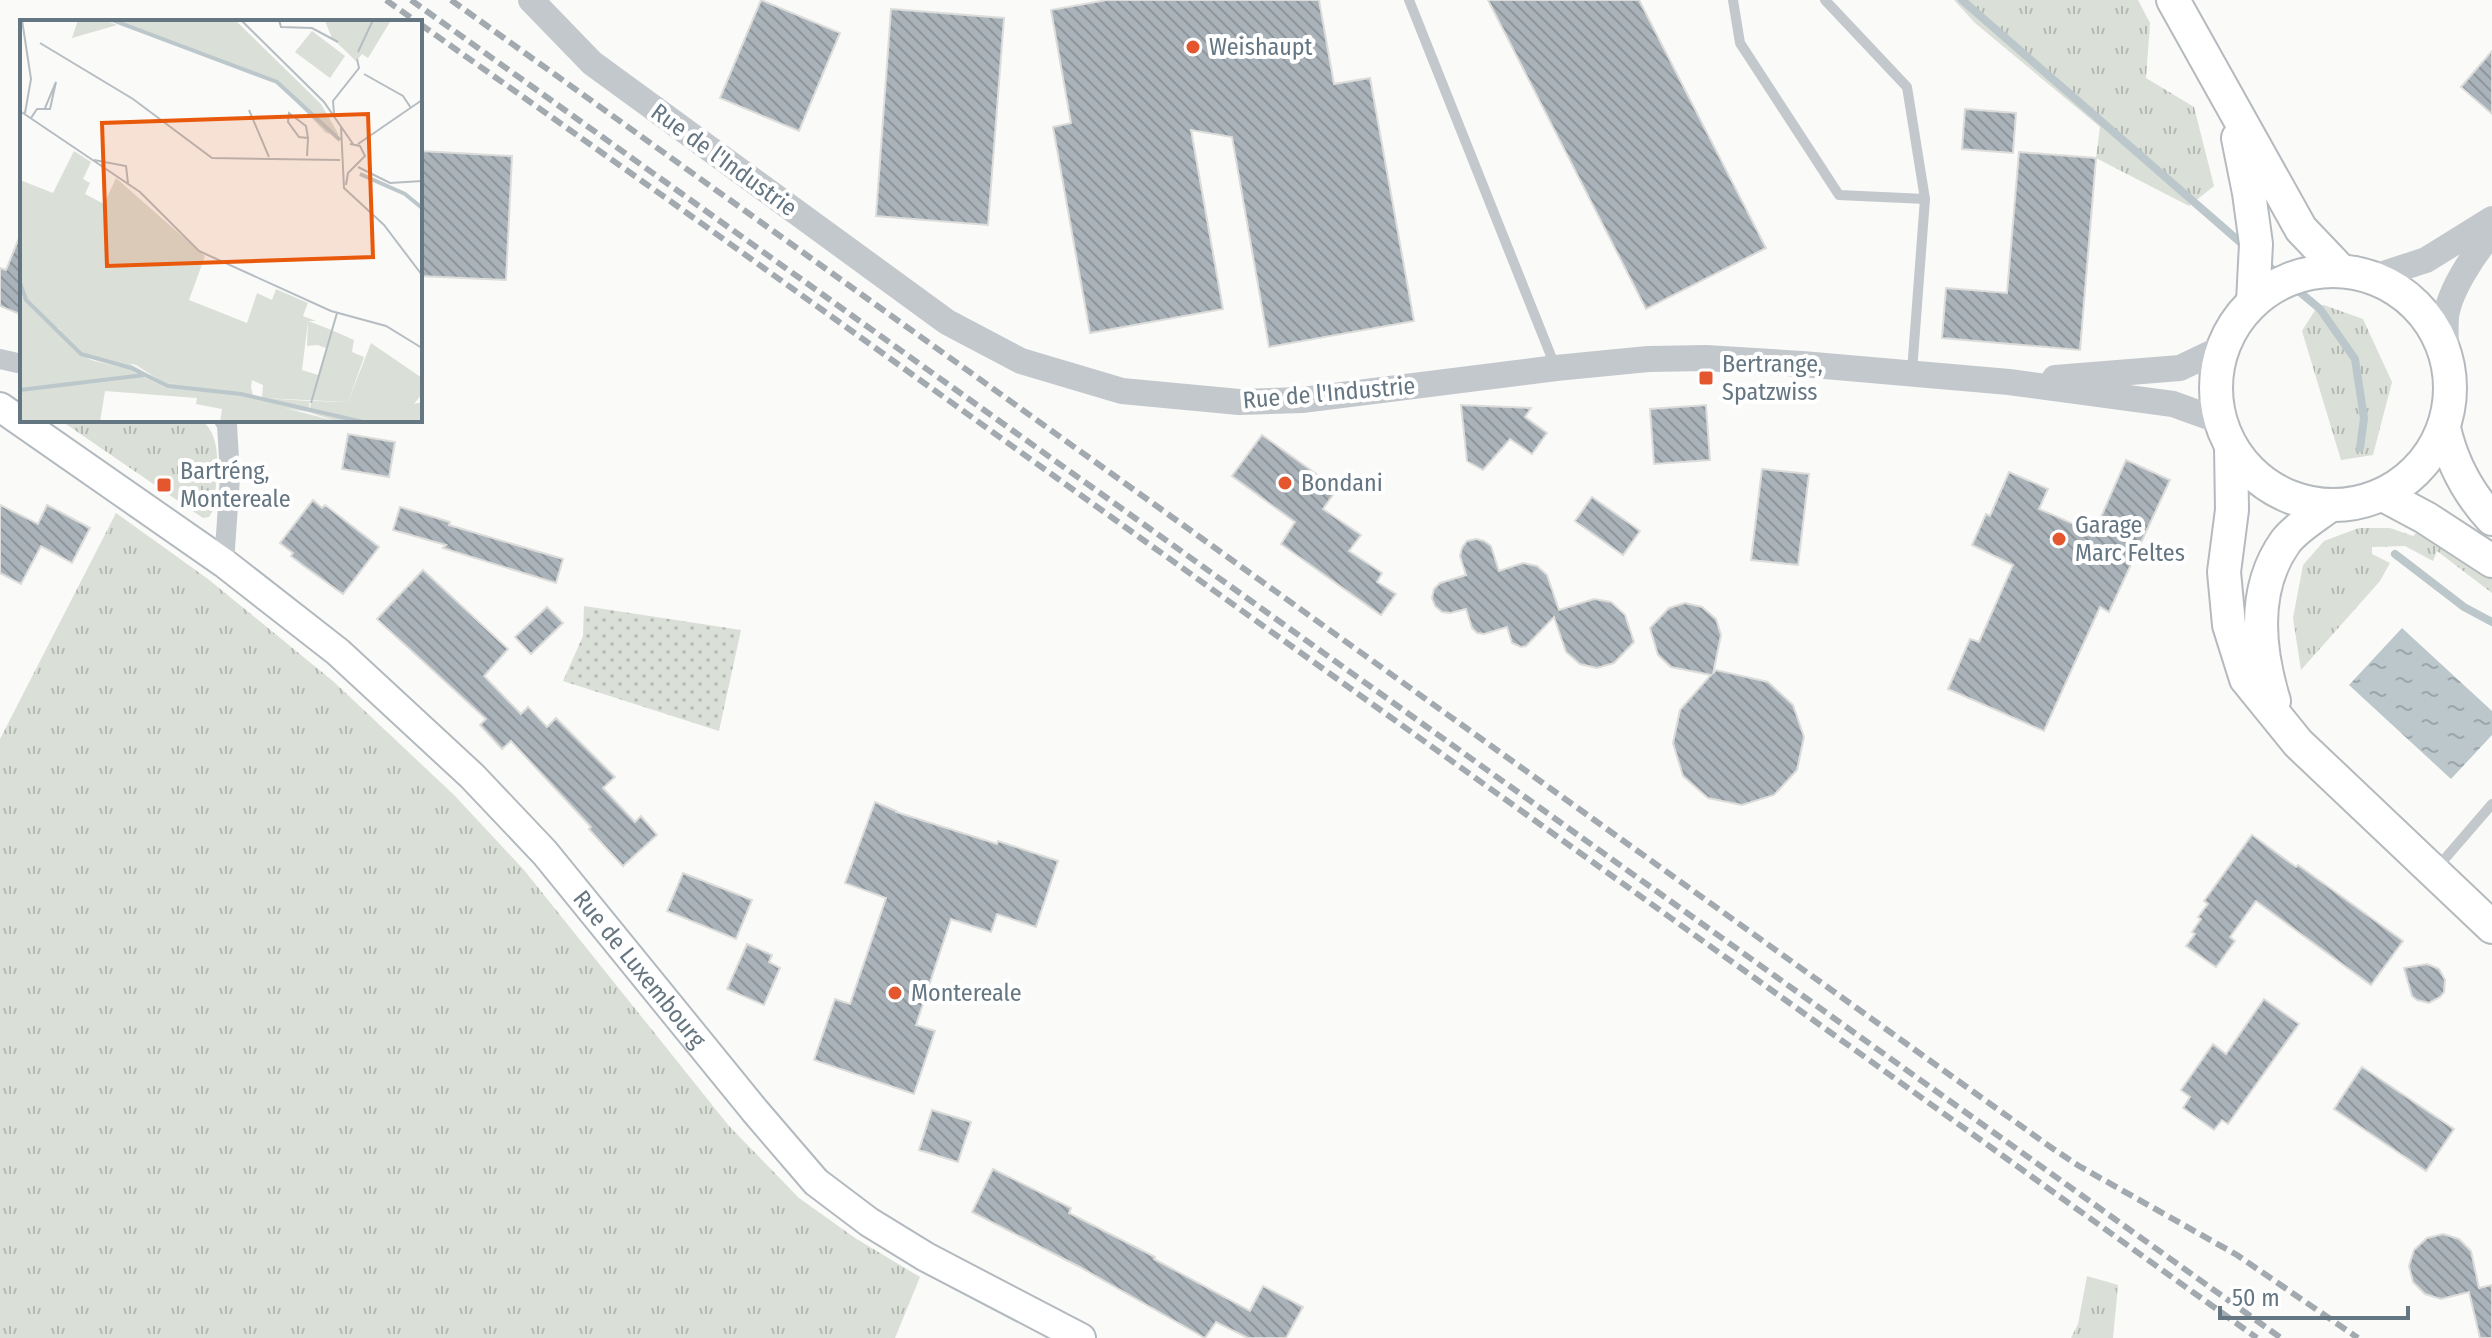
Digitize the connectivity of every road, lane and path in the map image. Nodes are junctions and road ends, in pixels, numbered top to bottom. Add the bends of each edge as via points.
1 (531, 0) edge
2 (1409, 0) edge
3 (1733, 0) edge
4 (1825, 0) edge
5 (2173, 0) edge
6 (2189, 0) edge
7 (2212, 69) junction
8 (2233, 111) junction
9 (1925, 199) junction
10 (2492, 219) edge
11 (2492, 233) edge
12 (2341, 271) junction
13 (2374, 277) junction
14 (2253, 302) junction
15 (2222, 348) junction
16 (2446, 356) junction
17 (0, 359) edge
18 (20, 364) edge
19 (1556, 368) junction
20 (1912, 373) junction
21 (2009, 382) junction
22 (0, 407) edge
23 (20, 421) edge
24 (22, 422) edge
25 (226, 422) edge
26 (2444, 428) junction
27 (2225, 434) junction
28 (2383, 495) junction
29 (2329, 506) junction
30 (2492, 519) edge
31 (2492, 561) edge
32 (224, 563) junction
33 (2280, 723) junction
34 (2492, 804) edge
35 (2434, 871) junction
36 (2492, 927) edge
37 (1081, 1338) edge

1 - 19 street, Rue de l'Industrie via 592,63 746,178 947,322 1021,361 1122,391 1239,402 1302,400
2 - 19 lane
3 - 9 lane via 1740,43 1839,195
4 - 9 lane via 1907,87
5 - 7 main road
6 - 7 street via 2204,25
7 - 8 main road
8 - 12 main road via 2301,229
8 - 14 main road via 2256,244
9 - 20 lane
10 - 13 street via 2426,260
11 - 16 street via 2457,285 2446,314
12 - 13 main road
12 - 14 main road via 2307,273 2278,284
13 - 16 main road via 2406,295 2431,322
14 - 15 main road
15 - 21 street, Rue de l'Industrie via 2180,368
15 - 27 main road via 2215,384
16 - 26 main road via 2451,392
17 - 18 street
19 - 20 street, Rue de l'Industrie via 1706,358
20 - 21 street, Rue de l'Industrie
21 - 27 street, Rue de l'Industrie via 2173,404
22 - 23 main road, Rue de Luxembourg
24 - 32 main road, Rue de Luxembourg
25 - 32 street via 230,477
26 - 28 main road via 2430,456
26 - 30 main road via 2451,458
27 - 29 main road via 2251,472 2274,490
27 - 33 main road via 2232,510 2224,572 2229,625 2246,679
28 - 29 main road
28 - 31 main road
29 - 33 main road via 2287,539 2268,574 2260,623 2265,671
32 - 37 main road, Rue de Luxembourg via 338,652 472,776 535,842 816,1182 926,1257
33 - 35 main road
34 - 35 lane
35 - 36 main road

